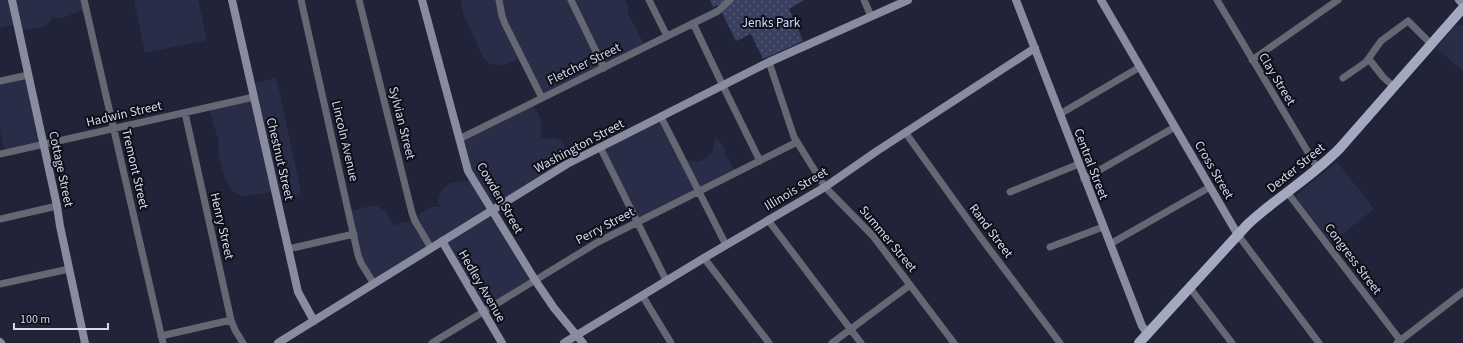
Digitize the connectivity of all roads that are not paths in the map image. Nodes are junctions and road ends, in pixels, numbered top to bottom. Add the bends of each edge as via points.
1 (12, 0) edge
2 (84, 0) edge
3 (232, 0) edge
4 (301, 0) edge
5 (359, 0) edge
6 (422, 0) edge
7 (499, 0) edge
8 (571, 0) edge
9 (649, 0) edge
10 (730, 0) edge
11 (864, 0) edge
12 (908, 0) edge
13 (1016, 0) edge
14 (1101, 0) edge
15 (1216, 0) edge
16 (1338, 0) edge
17 (1459, 0) edge
18 (1463, 4) edge
19 (1463, 8) edge
20 (871, 16) junction
21 (693, 23) junction
22 (667, 36) junction
23 (1431, 44) junction
24 (1035, 48) junction
25 (1369, 59) junction
26 (1252, 60) junction
27 (769, 62) junction
28 (1140, 67) junction
29 (604, 68) junction
30 (28, 75) junction
31 (1343, 78) dead end
32 (0, 81) edge
33 (723, 86) junction
34 (1394, 87) junction
35 (254, 98) junction
36 (542, 98) junction
37 (185, 113) junction
38 (1060, 114) junction
39 (661, 116) junction
40 (1175, 127) junction
41 (114, 129) junction
42 (905, 132) junction
43 (459, 139) junction
44 (797, 142) junction
45 (44, 144) junction
46 (600, 147) junction
47 (0, 154) edge
48 (760, 160) junction
49 (1079, 164) junction
50 (1318, 169) junction
51 (1084, 179) junction
52 (825, 187) junction
53 (1210, 187) junction
54 (698, 191) junction
55 (1010, 192) dead end
56 (1287, 192) junction
57 (57, 206) junction
58 (492, 210) junction
59 (0, 219) edge
60 (768, 220) junction
61 (637, 222) junction
62 (1103, 227) junction
63 (354, 234) junction
64 (1238, 235) junction
65 (442, 241) junction
66 (1110, 244) junction
67 (726, 246) junction
68 (1050, 247) dead end
69 (431, 248) junction
70 (288, 249) junction
71 (704, 258) junction
72 (69, 269) junction
73 (535, 280) junction
74 (666, 280) junction
75 (0, 284) edge
76 (374, 284) junction
77 (910, 285) junction
78 (1190, 288) junction
79 (1463, 292) edge
80 (642, 295) junction
81 (484, 312) junction
82 (231, 320) junction
83 (314, 321) junction
84 (850, 329) junction
85 (577, 335) junction
86 (162, 340) edge
87 (1143, 340) edge
88 (1398, 342) edge
89 (85, 343) edge
90 (243, 343) edge
91 (278, 343) edge
92 (432, 343) edge
93 (502, 343) edge
94 (564, 343) edge
95 (584, 343) edge
96 (671, 343) edge
97 (769, 343) edge
98 (832, 343) edge
99 (861, 343) edge
100 (954, 343) edge
101 (1060, 343) edge
102 (1232, 343) edge
103 (1319, 343) edge

1 - 30 street, Cottage Street
2 - 41 street, Tremont Street
3 - 35 street, Chestnut Street
4 - 63 street, Lincoln Avenue
5 - 69 street, Sylvian Street via 412,214
6 - 43 street, Cowden Street
7 - 36 street via 505,24
8 - 29 street
9 - 22 street
10 - 21 street, Fletcher Street via 718,11
11 - 20 street
12 - 20 street, Washington Street
13 - 24 street, Central Street
14 - 28 street, Cross Street
15 - 26 street, Clay Street
16 - 26 street
17 - 18 street
19 - 23 main road, Dexter Street
20 - 27 street, Washington Street
21 - 22 street, Fletcher Street
21 - 33 street
22 - 29 street, Fletcher Street
23 - 25 street via 1408,21 1379,44
23 - 34 main road, Dexter Street
24 - 38 street, Central Street
24 - 42 street, Illinois Street
25 - 31 street
25 - 34 street
26 - 50 street, Clay Street
27 - 33 street, Washington Street
27 - 44 street, Summer Street
28 - 38 street
28 - 40 street, Cross Street
29 - 36 street, Fletcher Street
30 - 32 street
30 - 45 street, Cottage Street
33 - 39 street, Washington Street
33 - 48 street
34 - 50 main road, Dexter Street via 1344,144
35 - 37 street, Hadwin Street
35 - 70 street, Chestnut Street
36 - 43 street, Fletcher Street
37 - 41 street, Hadwin Street
37 - 82 street, Henry Street
38 - 49 street, Central Street
39 - 46 street, Washington Street
39 - 54 street
40 - 51 street
40 - 53 street, Cross Street
41 - 45 street, Hadwin Street
41 - 86 street, Tremont Street
42 - 52 street, Illinois Street
42 - 101 street, Rand Street
43 - 58 street, Cowden Street via 468,171
44 - 48 street, Perry Street
44 - 52 street, Summer Street
45 - 47 street, Hadwin Street
45 - 57 street, Cottage Street
46 - 58 street, Washington Street via 562,166
46 - 61 street
48 - 54 street, Perry Street
49 - 51 street, Central Street
49 - 55 street
50 - 56 main road, Dexter Street
51 - 62 street, Central Street
52 - 60 street, Illinois Street
52 - 77 street, Summer Street via 873,236
53 - 64 street, Cross Street
53 - 66 street
54 - 61 street, Perry Street
54 - 67 street
56 - 64 main road, Dexter Street via 1255,217
56 - 88 street, Congress Street
57 - 59 street
57 - 72 street, Cottage Street
58 - 65 street, Washington Street
58 - 73 street, Cowden Street
60 - 67 street, Illinois Street
60 - 84 street
61 - 73 street, Perry Street
61 - 74 street
62 - 66 street, Central Street
62 - 68 street
63 - 70 street
63 - 76 street, Lincoln Avenue via 360,259
64 - 78 main road, Dexter Street
64 - 103 street, Cross Street
65 - 69 street, Washington Street
65 - 81 street, Hedley Avenue
66 - 87 street, Central Street via 1142,326
67 - 71 street, Illinois Street
69 - 76 street, Washington Street
70 - 83 street, Chestnut Street via 298,292
71 - 74 street, Illinois Street
71 - 97 street
72 - 75 street
72 - 89 street, Cottage Street
73 - 81 street, Perry Street
73 - 85 street, Cowden Street
74 - 80 street, Illinois Street
76 - 83 street, Washington Street
77 - 84 street
77 - 100 street, Summer Street
78 - 87 main road, Dexter Street
78 - 102 street
79 - 88 street
80 - 85 street, Illinois Street
80 - 96 street
81 - 92 street, Perry Street
81 - 93 street, Hedley Avenue
82 - 86 street
82 - 90 street, Henry Street
83 - 91 street, Washington Street
84 - 98 street
84 - 99 street
85 - 94 street, Illinois Street
85 - 95 street, Cowden Street

